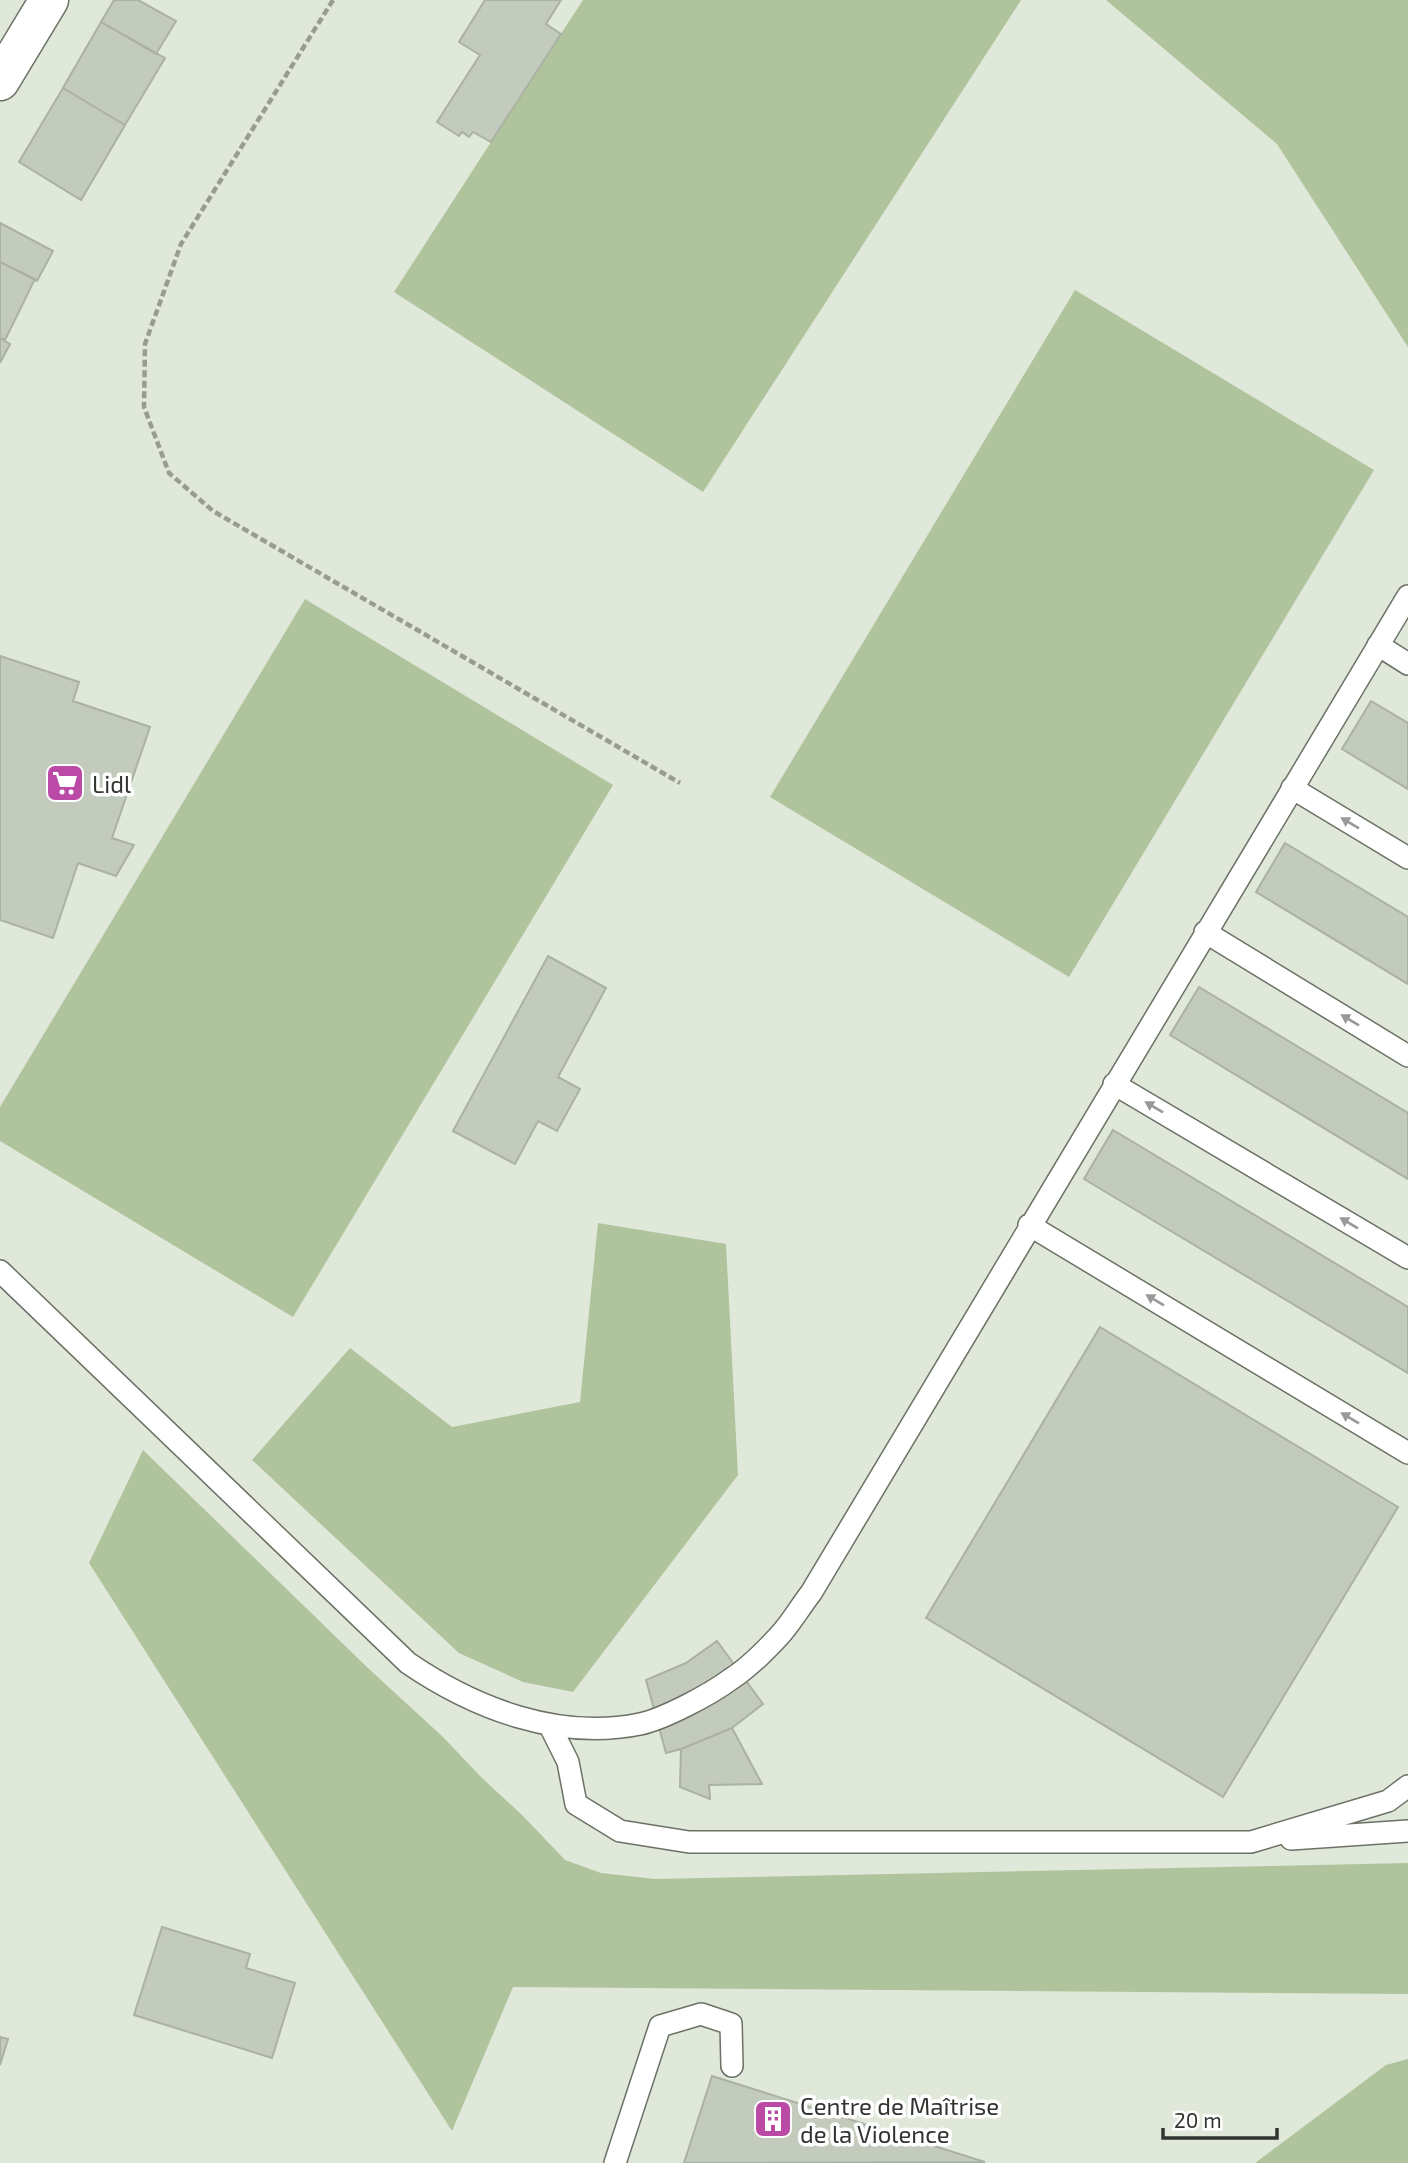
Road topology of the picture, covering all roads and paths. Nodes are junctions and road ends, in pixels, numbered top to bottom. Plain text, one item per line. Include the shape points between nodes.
1 (49, 0) edge
2 (333, 0) edge
3 (0, 81) edge
4 (1408, 596) edge
5 (1378, 646) junction
6 (1408, 664) edge
7 (680, 783) dead end
8 (1292, 788) junction
9 (1408, 858) edge
10 (1205, 932) junction
11 (1408, 1056) edge
12 (1114, 1084) junction
13 (1030, 1225) junction
14 (1408, 1258) edge
15 (0, 1271) edge
16 (1408, 1453) edge
17 (549, 1724) junction
18 (1408, 1786) edge
19 (1408, 1831) edge
20 (1251, 1842) junction
21 (732, 2066) dead end
22 (615, 2163) edge

1 - 3 main road
2 - 7 path via 181,244 145,344 144,407 169,473 213,511
4 - 5 lane
5 - 6 lane
5 - 8 lane
9 -> 8 lane
8 - 10 lane
11 -> 10 lane
10 - 12 lane
12 - 13 lane
14 -> 12 lane
16 -> 13 lane
13 - 17 lane via 811,1593 779,1635 732,1679 652,1719 601,1727
15 - 17 lane via 408,1663 475,1702
17 - 20 lane via 568,1762 576,1804 620,1831 689,1842
18 - 20 lane via 1388,1801
19 - 20 lane
21 - 22 lane via 731,2024 701,2014 660,2026

